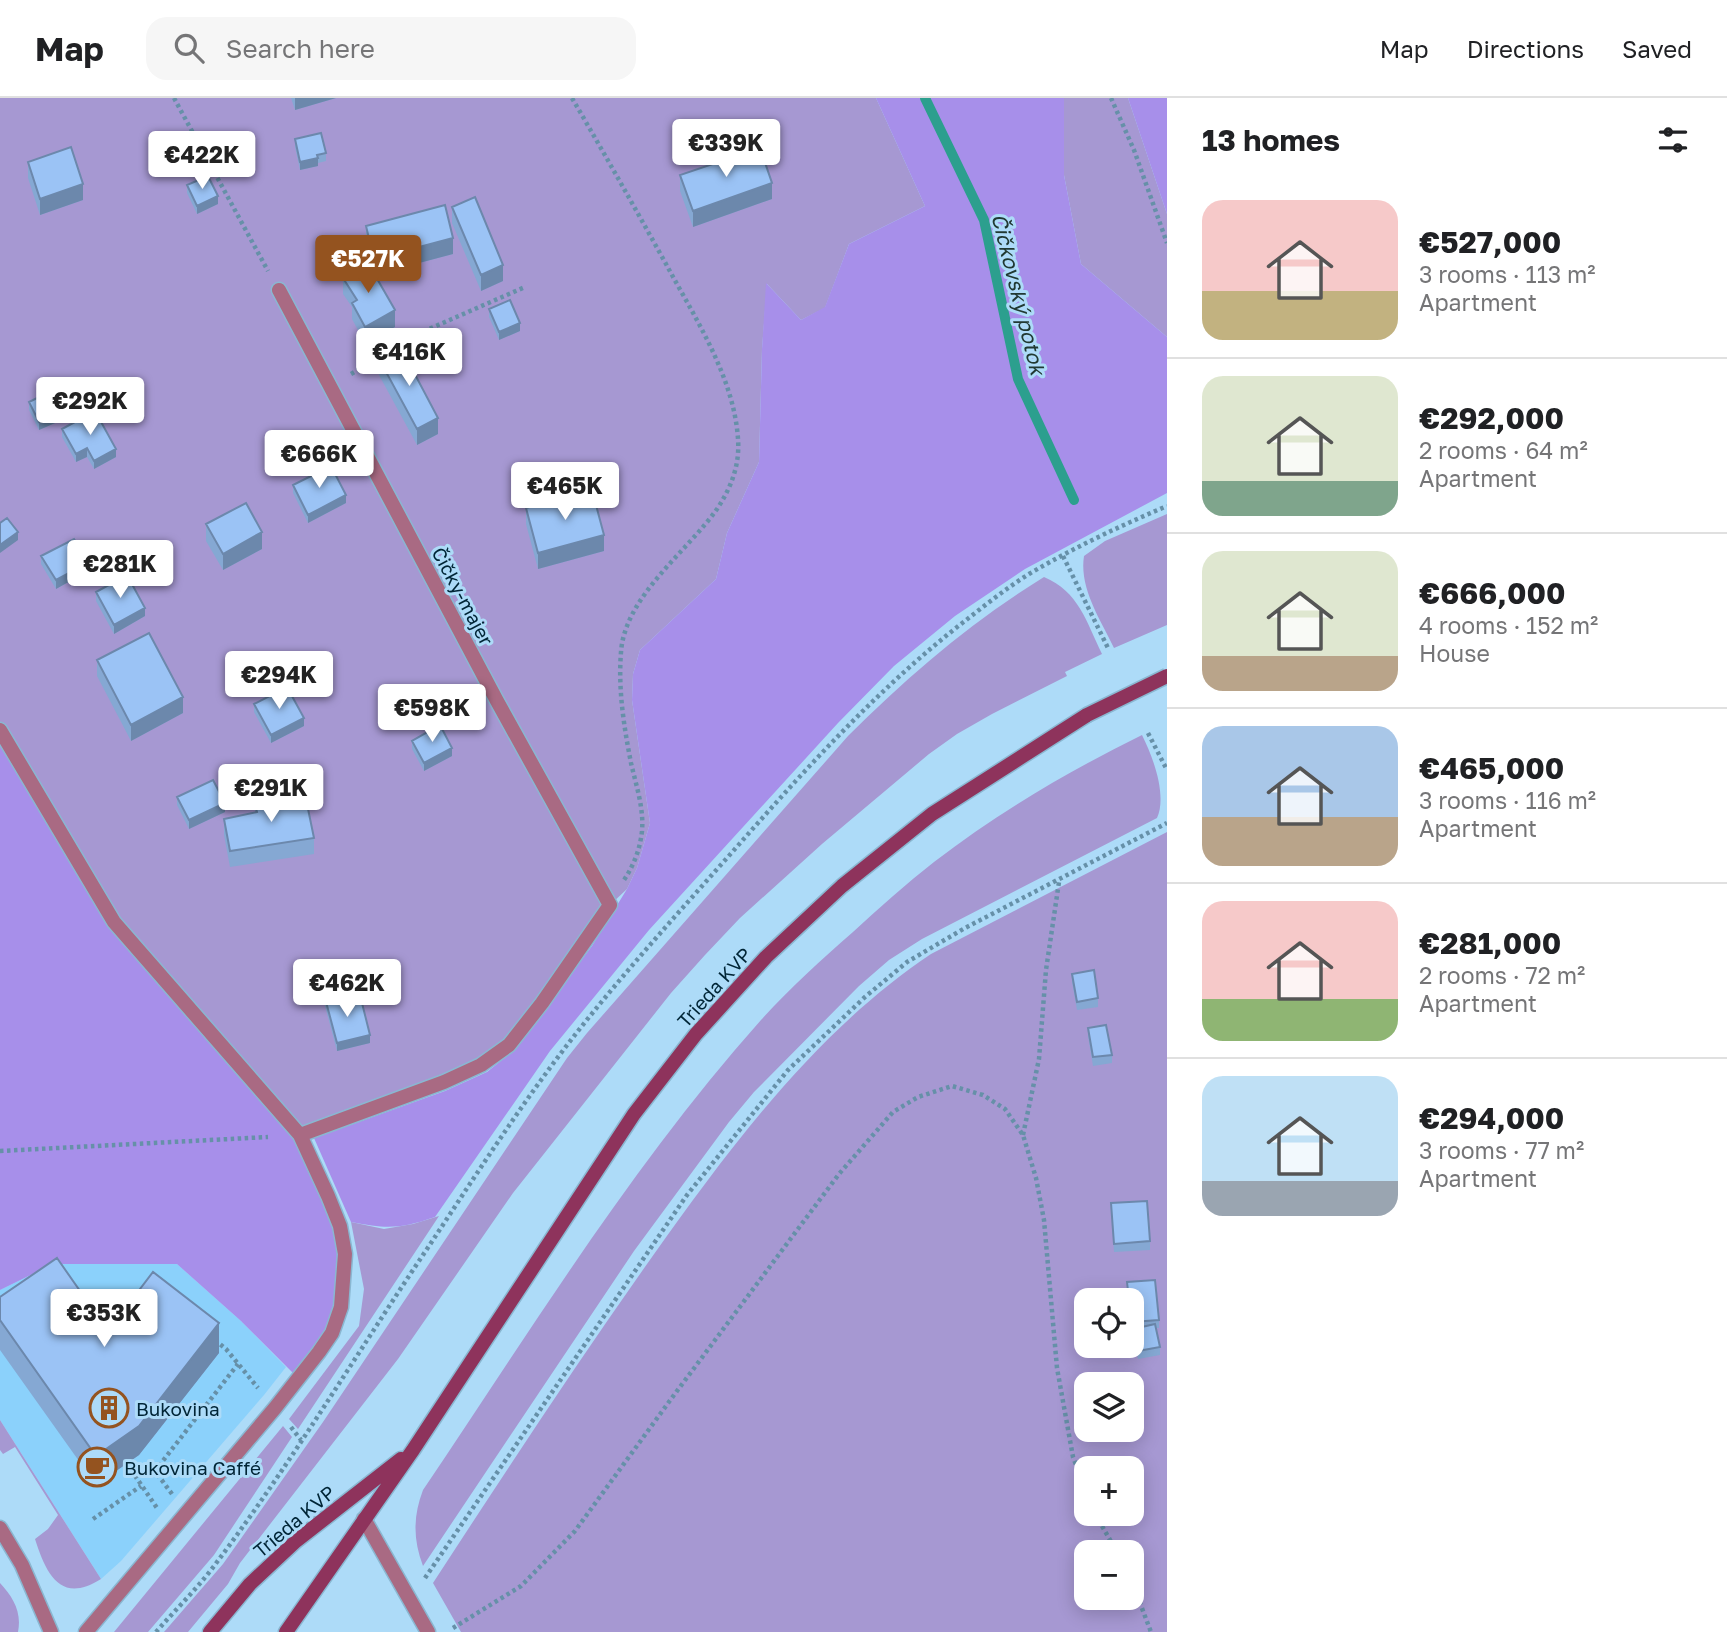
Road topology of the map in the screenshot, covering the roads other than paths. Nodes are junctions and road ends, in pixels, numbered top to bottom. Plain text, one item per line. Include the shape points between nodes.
1 (279, 290) road end
2 (1167, 676) edge
3 (0, 730) edge
4 (300, 1135) junction
5 (413, 1450) junction
6 (364, 1519) junction
7 (0, 1528) edge
8 (51, 1632) edge
9 (86, 1632) edge
10 (210, 1632) edge
11 (286, 1632) edge
12 (428, 1632) edge

1 - 4 street, Čičky-majer via 610,905 509,1045 481,1065 444,1082
2 - 5 street, Trieda KVP, bridge via 1087,715 932,814 842,886 766,957 696,1034 634,1114
3 - 4 street via 114,922
4 - 9 street via 340,1226 345,1254 345,1283 332,1334
5 - 6 street, Trieda KVP
5 - 10 street, Trieda KVP via 296,1541 250,1584
6 - 11 street, Trieda KVP
6 - 12 street
7 - 8 street

